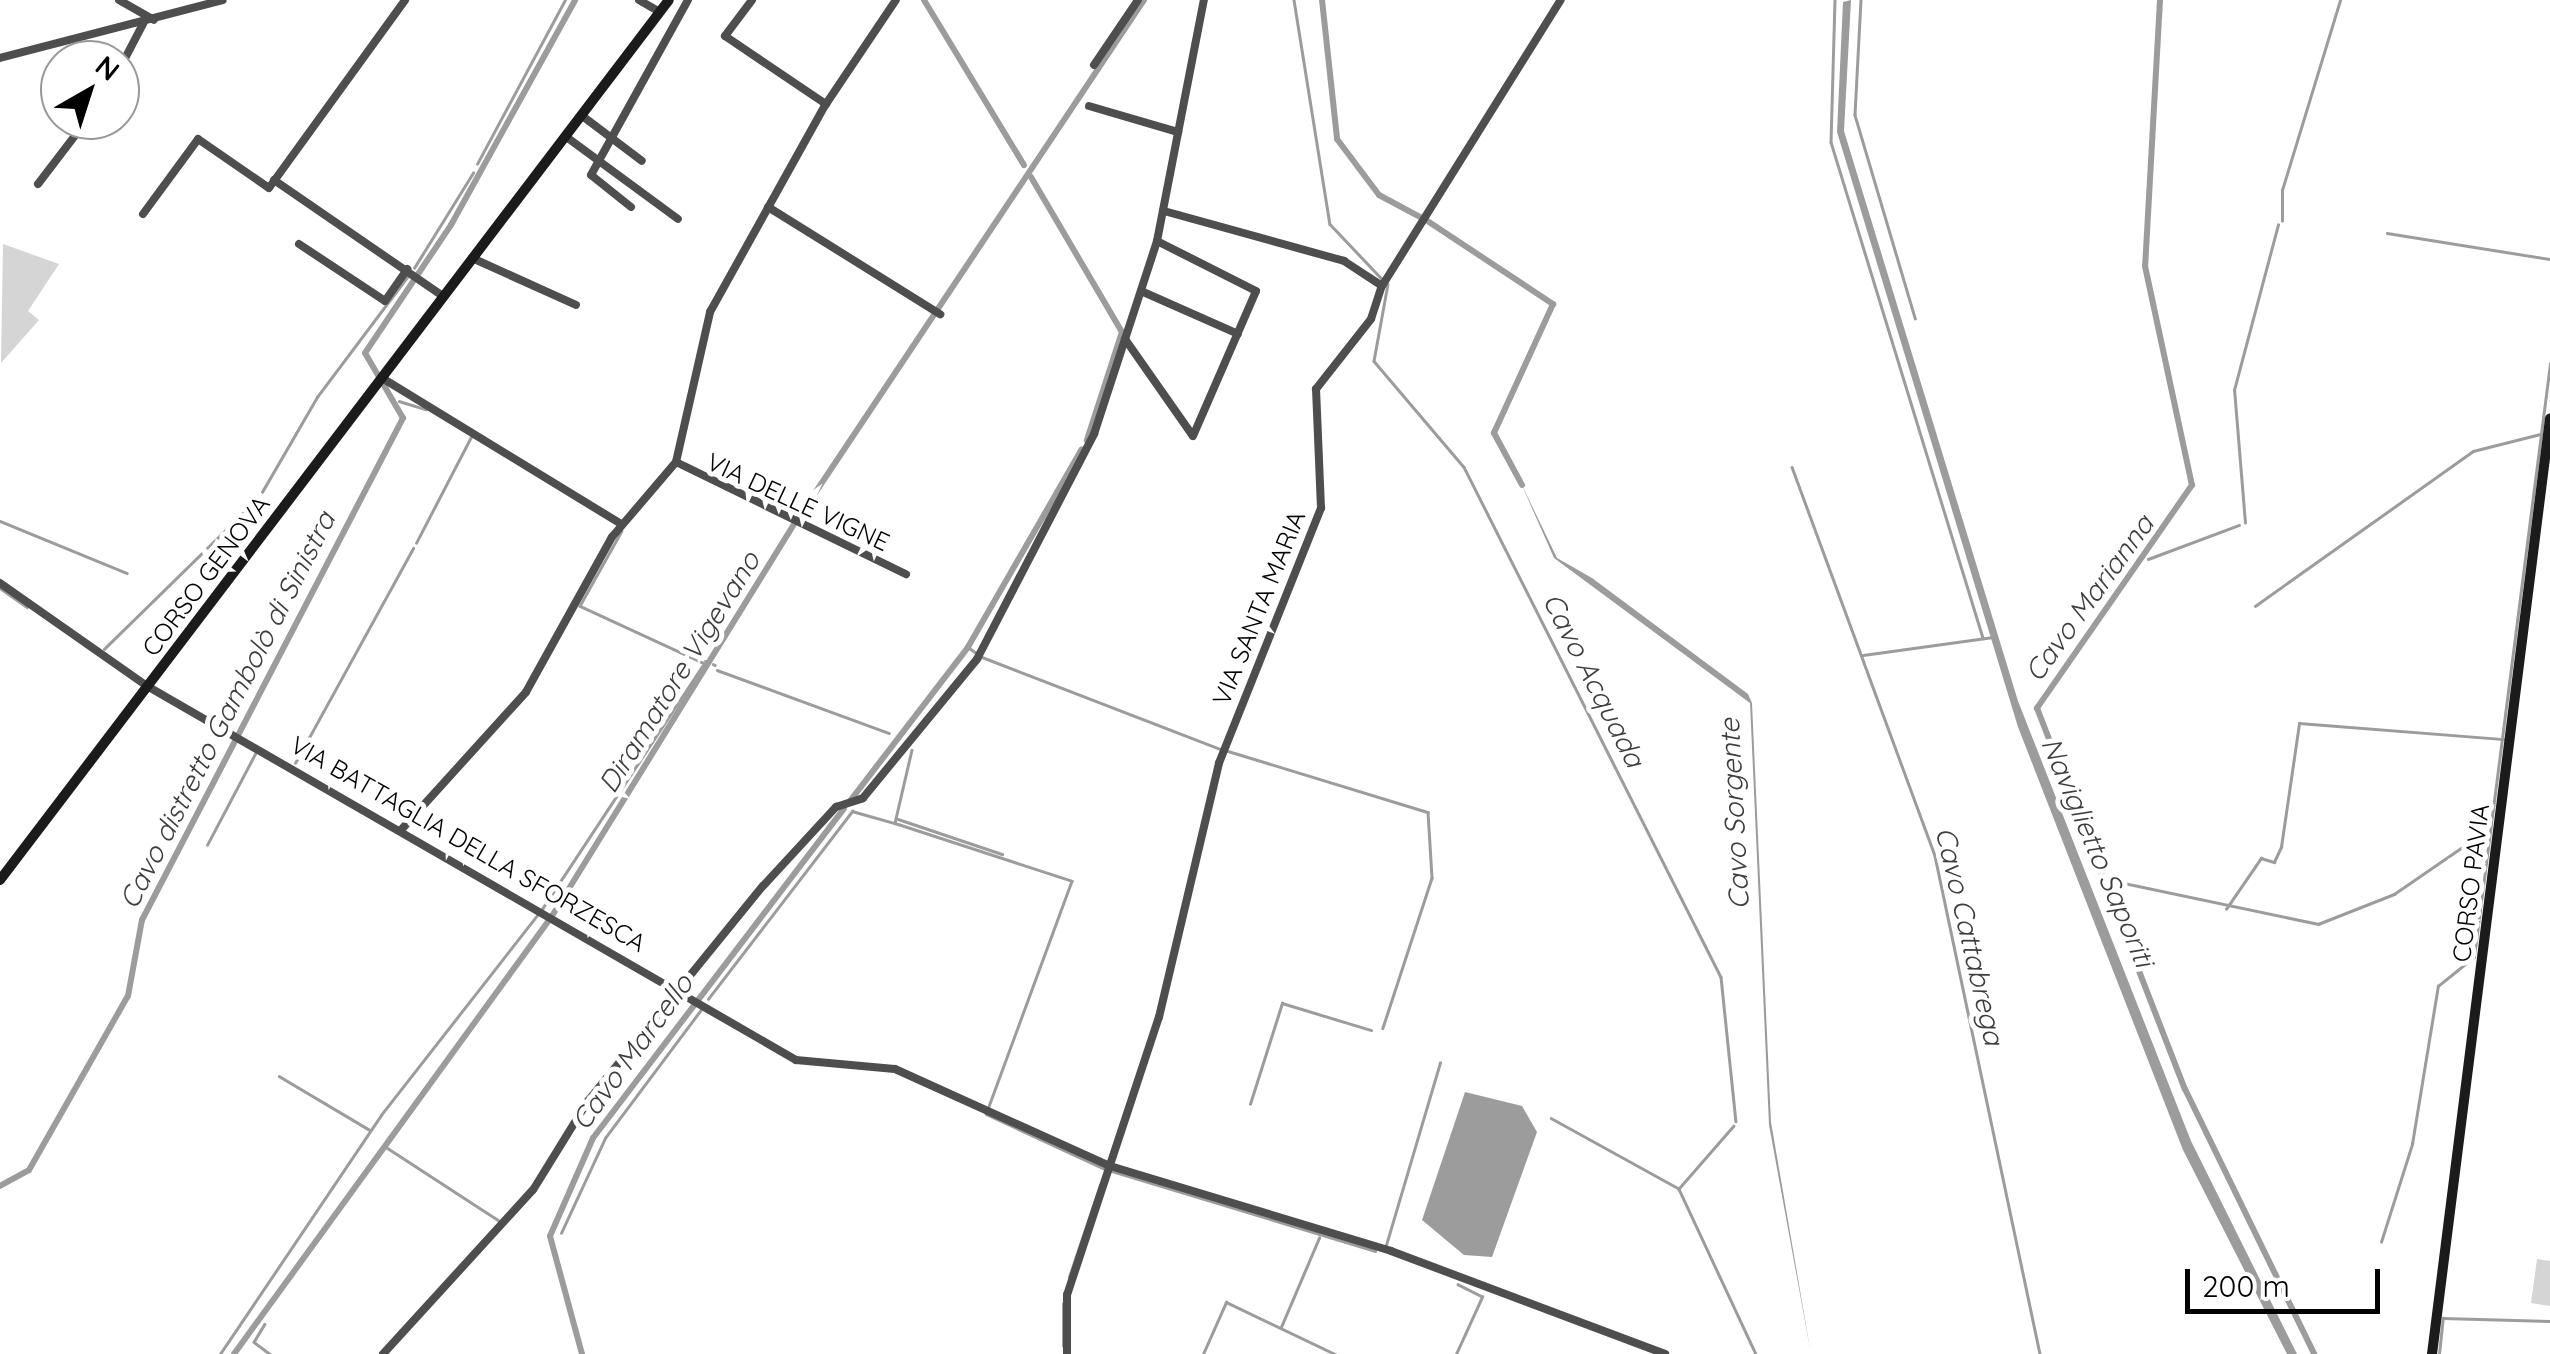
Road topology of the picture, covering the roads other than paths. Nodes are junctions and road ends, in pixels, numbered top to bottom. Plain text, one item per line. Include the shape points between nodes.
1 (119, 0) edge
2 (223, 0) edge
3 (405, 0) edge
4 (639, 0) edge
5 (669, 0) edge
6 (688, 0) edge
7 (752, 0) edge
8 (896, 0) edge
9 (1138, 0) edge
10 (1204, 0) edge
11 (1561, 0) edge
12 (660, 12) junction
13 (155, 21) junction
14 (144, 24) junction
15 (135, 40) edge
16 (0, 58) edge
17 (1094, 65) dead end
18 (826, 104) junction
19 (1088, 106) dead end
20 (581, 115) junction
21 (1178, 132) junction
22 (566, 136) junction
23 (72, 140) edge
24 (615, 141) junction
25 (642, 161) dead end
26 (600, 162) junction
27 (38, 184) dead end
28 (271, 184) junction
29 (631, 207) dead end
30 (768, 208) junction
31 (1164, 211) junction
32 (144, 214) dead end
33 (678, 220) dead end
34 (1158, 241) junction
35 (299, 244) dead end
36 (472, 258) junction
37 (413, 274) junction
38 (1382, 286) junction
39 (1141, 290) junction
40 (443, 296) junction
41 (576, 305) dead end
42 (940, 314) dead end
43 (1238, 334) junction
44 (1125, 340) junction
45 (380, 381) junction
46 (2550, 418) edge
47 (676, 462) junction
48 (621, 524) junction
49 (906, 574) dead end
50 (0, 582) edge
51 (147, 686) junction
52 (401, 830) junction
53 (0, 880) edge
54 (685, 989) junction
55 (1110, 1166) junction
56 (383, 1354) edge
57 (1067, 1354) edge
58 (1665, 1354) edge
59 (2432, 1354) edge

1 - 13 street
2 - 13 street
3 - 28 street
4 - 12 street
5 - 12 main road, CORSO GENOVA
6 - 24 street
7 - 18 street via 725,36
8 - 18 street
9 - 17 street
10 - 21 street
11 - 38 street, VIA SANTA MARIA
12 - 20 main road, CORSO GENOVA
13 - 14 street
14 - 15 street
14 - 16 street
18 - 30 street
19 - 21 street
20 - 22 main road, CORSO GENOVA
20 - 24 street
21 - 31 street
22 - 26 street
22 - 36 main road, CORSO GENOVA
23 - 27 street
24 - 25 street
24 - 26 street
26 - 29 street via 591,179
26 - 33 street
28 - 32 street via 198,138
28 - 37 street
30 - 42 street
30 - 47 street via 702,332
31 - 34 street
31 - 38 street via 1344,261
34 - 39 street
34 - 43 street via 1253,286
35 - 37 street via 385,301
36 - 40 main road, CORSO GENOVA
36 - 41 street
37 - 40 street
38 - 55 street, VIA SANTA MARIA via 1371,319 1316,389 1321,508 1219,763 1200,868 1168,949 1162,1005
39 - 43 street
39 - 44 street
40 - 45 main road, CORSO GENOVA
43 - 44 street via 1193,436
44 - 54 street via 1082,461 966,676 862,798 836,807 763,886
45 - 48 street
45 - 51 main road, CORSO GENOVA
46 - 59 main road, CORSO PAVIA
47 - 48 street
47 - 49 street, VIA DELLE VIGNE
48 - 52 street via 526,692
50 - 51 street, VIA BATTAGLIA DELLA SFORZESCA
51 - 52 street, VIA BATTAGLIA DELLA SFORZESCA
51 - 53 main road, CORSO GENOVA
52 - 54 street, VIA BATTAGLIA DELLA SFORZESCA
54 - 55 street, VIA BATTAGLIA DELLA SFORZESCA via 796,1060 894,1069
54 - 56 street via 588,1101 524,1200
55 - 57 street, VIA SANTA MARIA via 1067,1295
55 - 58 street, VIA BATTAGLIA DELLA SFORZESCA via 1391,1251

